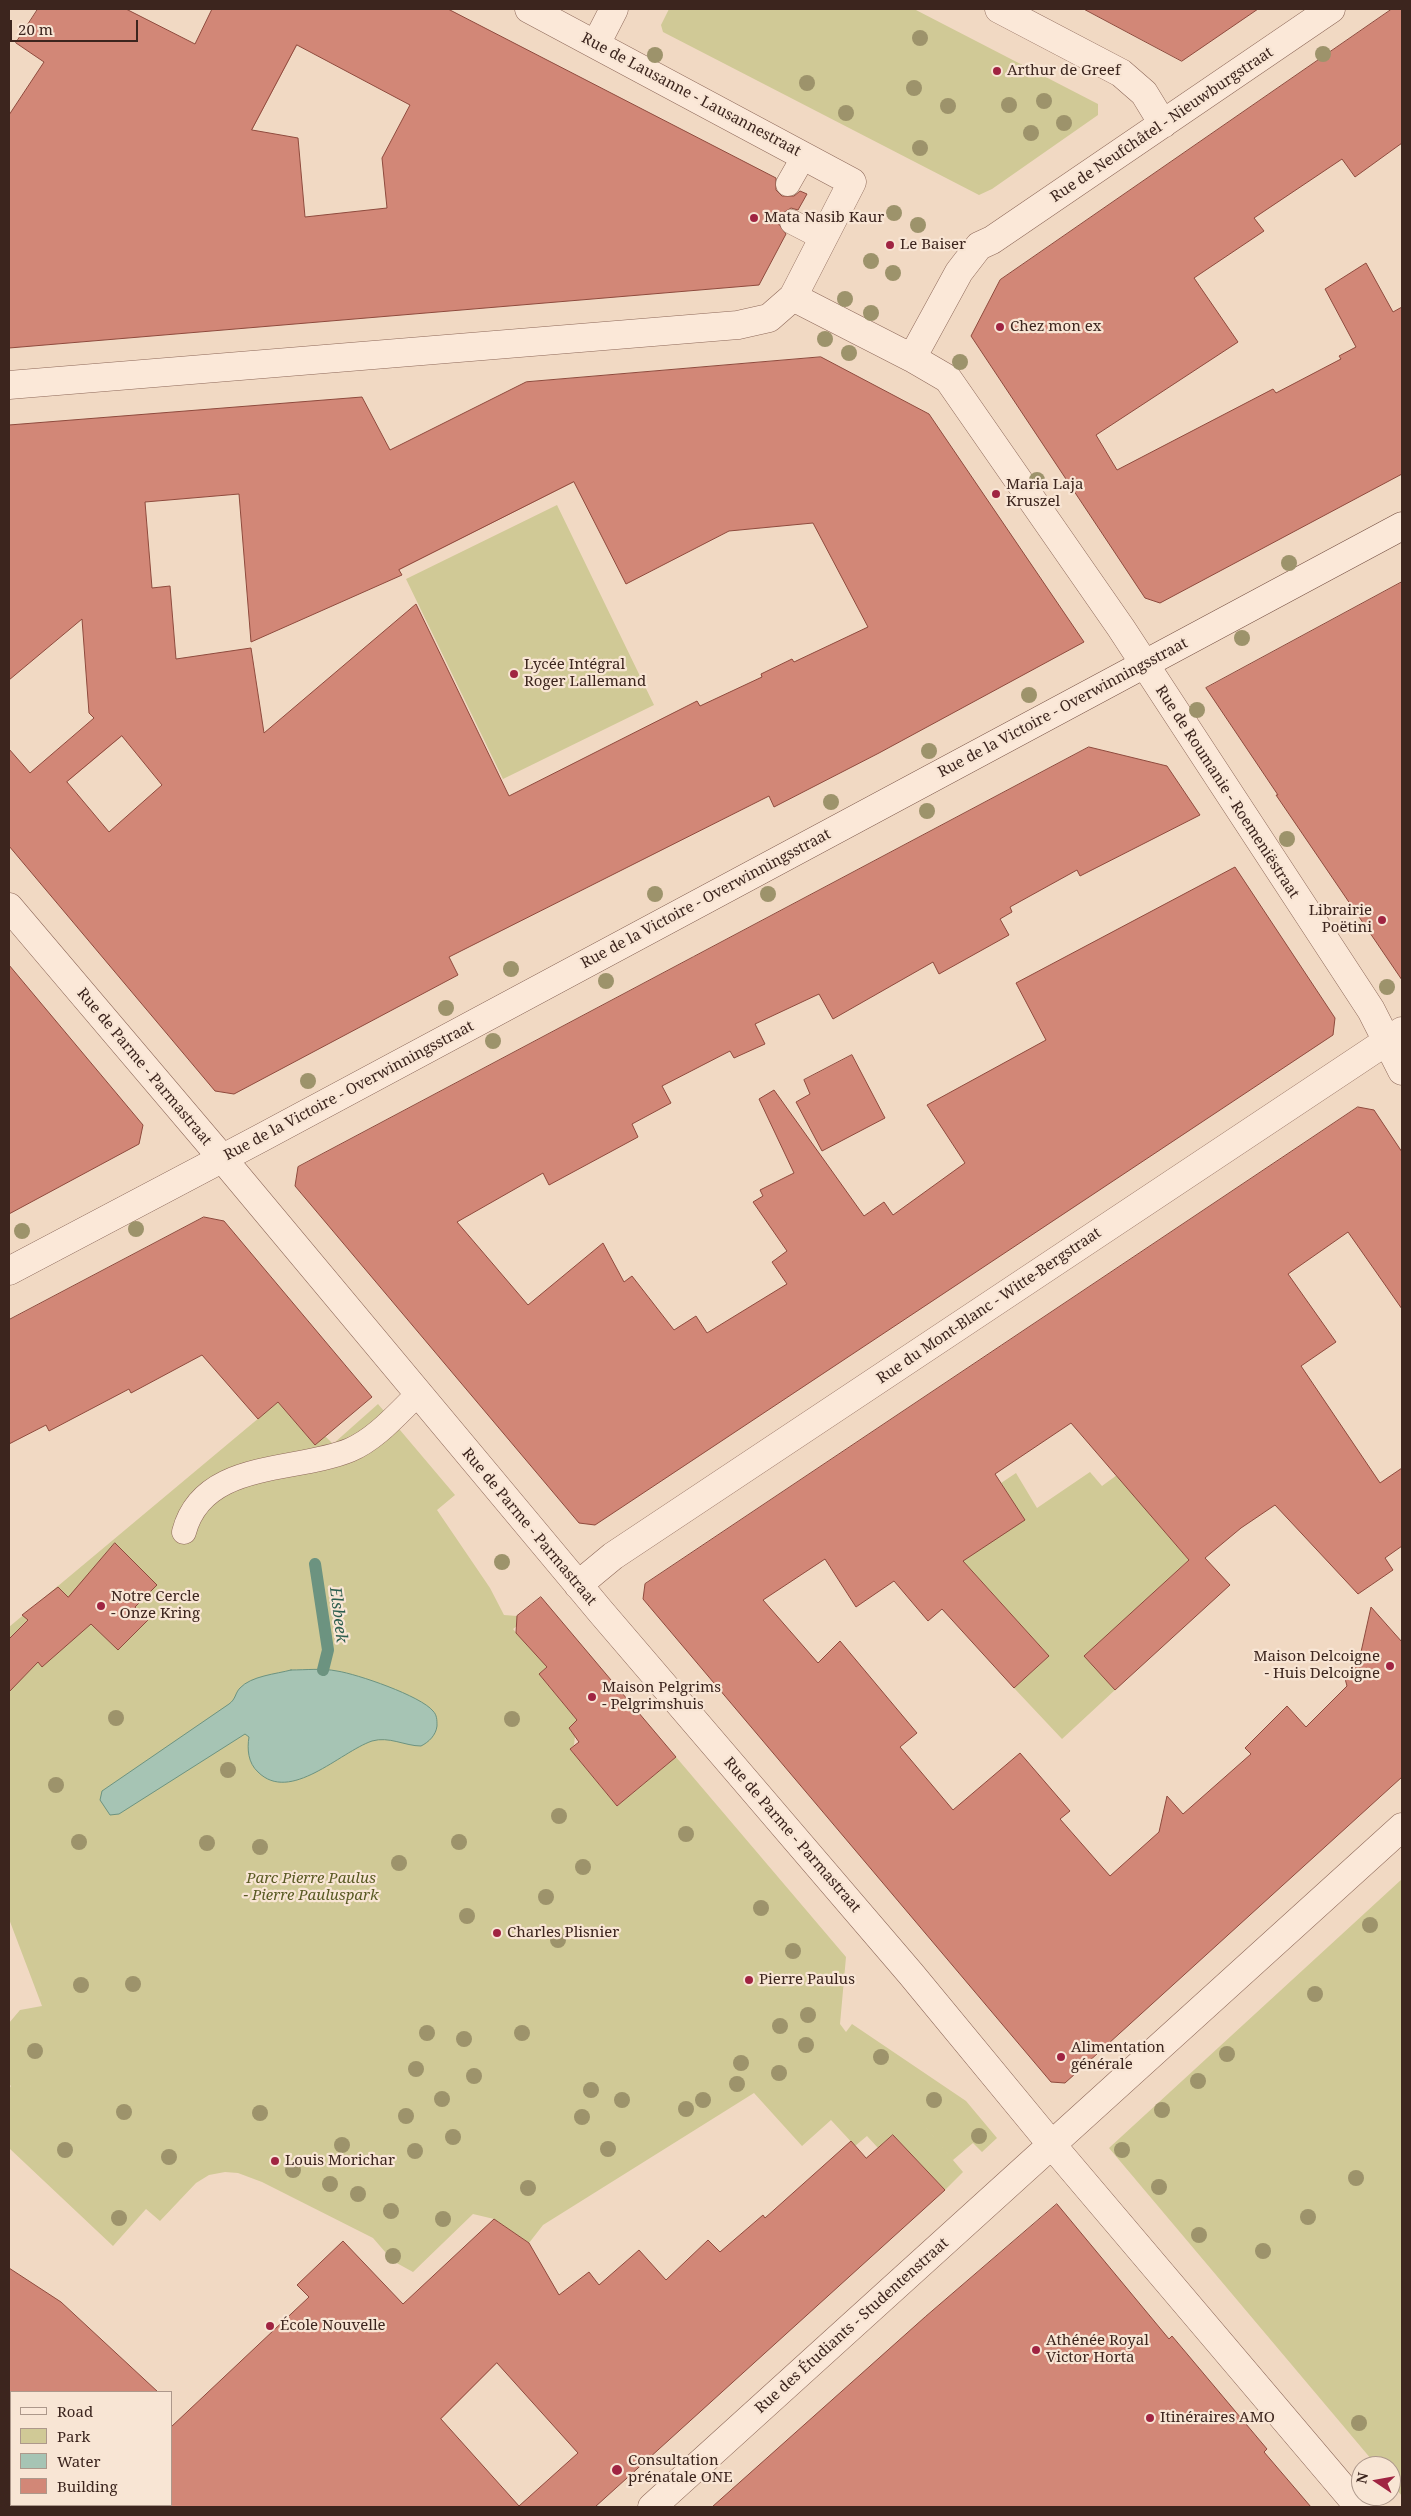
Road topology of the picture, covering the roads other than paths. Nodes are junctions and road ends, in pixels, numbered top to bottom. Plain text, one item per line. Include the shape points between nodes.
1 (529, 9) edge
2 (614, 9) edge
3 (998, 9) edge
4 (1331, 9) edge
5 (596, 44) junction
6 (1163, 124) junction
7 (804, 156) junction
8 (788, 184) dead end
9 (792, 222) dead end
10 (823, 238) junction
11 (793, 297) junction
12 (912, 358) junction
13 (9, 385) edge
14 (1402, 526) edge
15 (1144, 665) junction
16 (9, 907) edge
17 (1395, 1037) edge
18 (1402, 1071) edge
19 (222, 1158) junction
20 (9, 1270) edge
21 (418, 1394) junction
22 (184, 1532) dead end
23 (578, 1585) junction
24 (1402, 1827) edge
25 (1052, 2145) junction
26 (652, 2507) edge
27 (1359, 2507) edge

1 - 5 street, Rue de Lausanne - Lausannestraat
2 - 5 street
3 - 6 street via 1121,72 1144,93
4 - 6 street, Rue de Neufchâtel - Nieuwburgstraat
5 - 7 street, Rue de Lausanne - Lausannestraat
6 - 12 street, Rue de Neufchâtel - Nieuwburgstraat via 979,246 959,272
7 - 8 lane
7 - 10 street, Rue de Lausanne - Lausannestraat via 852,182
9 - 10 lane
10 - 11 street
11 - 12 street, Rue de Roumanie - Roemeniëstraat
11 - 13 street via 769,318 738,325
12 - 15 street, Rue de Roumanie - Roemeniëstraat via 948,379
14 - 15 street, Rue de la Victoire - Overwinningsstraat
15 - 17 street, Rue de Roumanie - Roemeniëstraat via 1371,1010
15 - 19 street, Rue de la Victoire - Overwinningsstraat
16 - 19 street, Rue de Parme - Parmastraat
17 - 18 street, Rue de Roumanie - Roemeniëstraat
17 - 23 street, Rue du Mont-Blanc - Witte-Bergstraat via 613,1556
19 - 20 street, Rue de la Victoire - Overwinningsstraat
19 - 21 street, Rue de Parme - Parmastraat
21 - 22 lane via 374,1436 350,1450 236,1478 217,1487 196,1504
21 - 23 street, Rue de Parme - Parmastraat
23 - 25 street, Rue de Parme - Parmastraat via 911,1974
24 - 25 street, Rue des Étudiants - Studentenstraat
25 - 26 street, Rue des Étudiants - Studentenstraat
25 - 27 street, Rue de Parme - Parmastraat

